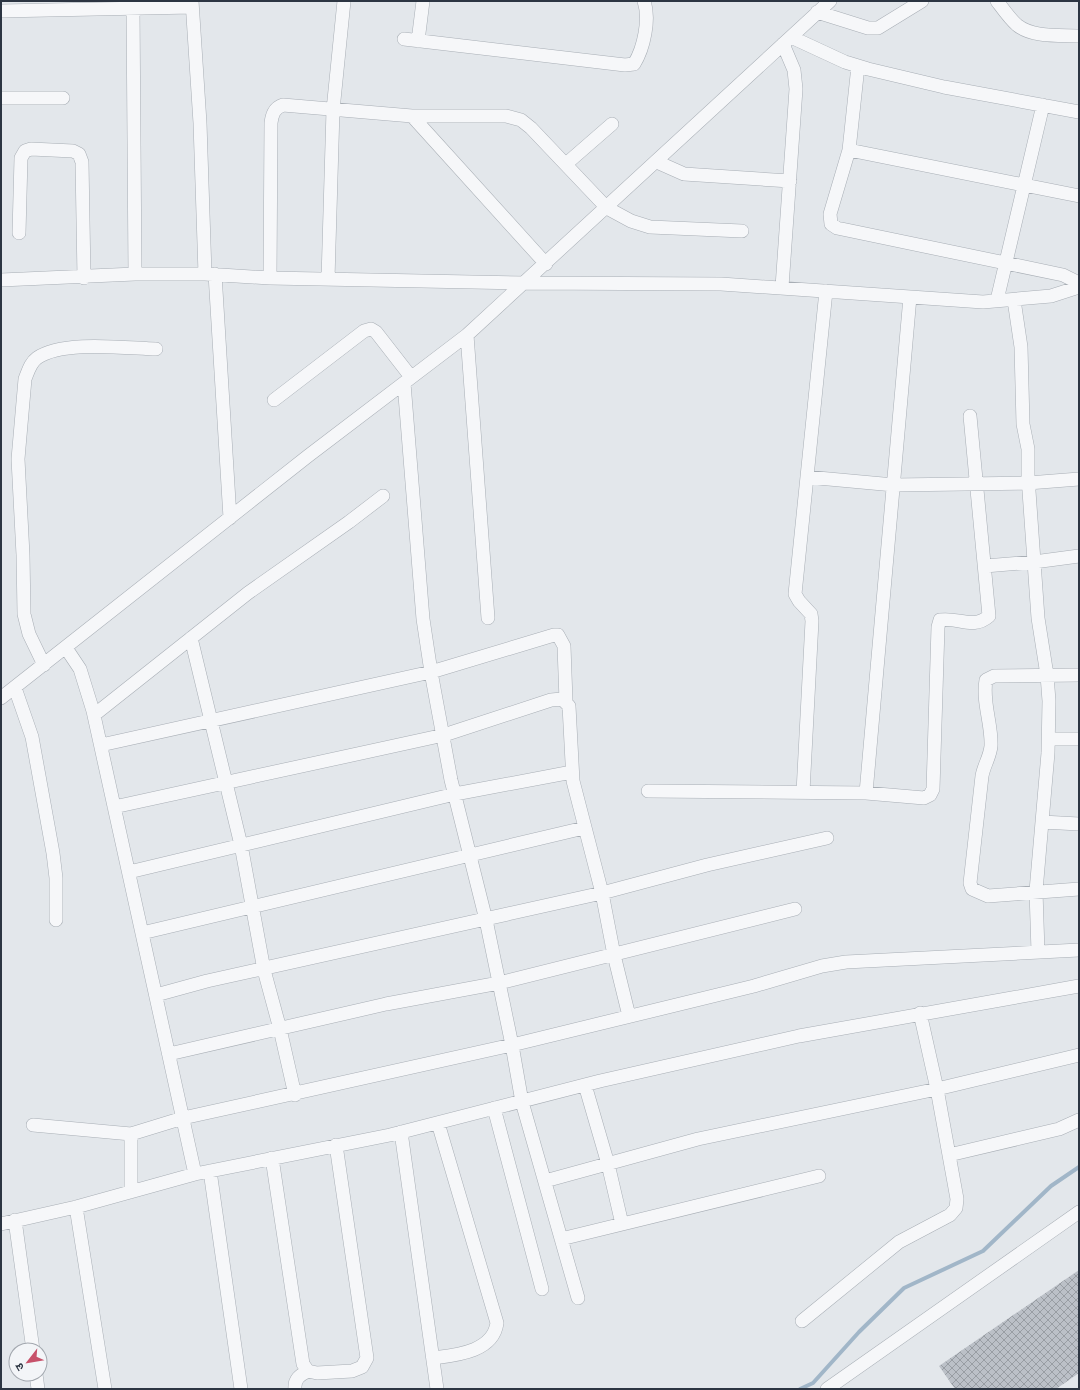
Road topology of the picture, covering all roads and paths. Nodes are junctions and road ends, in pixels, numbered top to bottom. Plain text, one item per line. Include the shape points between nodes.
1 (344, 1) edge
2 (423, 1) edge
3 (644, 1) edge
4 (830, 1) edge
5 (922, 1) edge
6 (997, 1) edge
7 (192, 4) edge
8 (133, 8) junction
9 (1, 11) edge
10 (817, 12) junction
11 (1079, 36) edge
12 (404, 39) dead end
13 (787, 40) junction
14 (418, 41) junction
15 (858, 66) junction
16 (1, 98) edge
17 (62, 98) dead end
18 (1042, 105) junction
19 (333, 110) junction
20 (1079, 112) edge
21 (412, 116) junction
22 (612, 124) dead end
23 (849, 150) junction
24 (657, 162) junction
25 (566, 164) junction
26 (790, 181) junction
27 (1024, 186) junction
28 (1079, 196) edge
29 (607, 208) junction
30 (742, 231) dead end
31 (19, 233) dead end
32 (1006, 263) junction
33 (546, 264) junction
34 (136, 274) junction
35 (210, 274) junction
36 (84, 278) junction
37 (270, 278) junction
38 (328, 279) junction
39 (1, 280) edge
40 (526, 283) junction
41 (1079, 283) edge
42 (782, 287) junction
43 (1079, 287) edge
44 (826, 290) junction
45 (910, 297) junction
46 (998, 300) junction
47 (1014, 300) junction
48 (468, 334) junction
49 (156, 349) dead end
50 (408, 380) junction
51 (274, 400) dead end
52 (970, 416) dead end
53 (807, 477) junction
54 (1079, 479) edge
55 (1028, 483) junction
56 (977, 484) junction
57 (894, 485) junction
58 (383, 496) dead end
59 (230, 518) junction
60 (1079, 556) edge
61 (1034, 562) junction
62 (985, 566) junction
63 (488, 618) dead end
64 (191, 638) junction
65 (66, 648) junction
66 (44, 665) junction
67 (431, 672) junction
68 (1047, 675) junction
69 (1079, 675) edge
70 (15, 688) junction
71 (1, 698) edge
72 (566, 701) junction
73 (94, 715) junction
74 (210, 721) junction
75 (444, 735) junction
76 (1049, 739) junction
77 (1079, 739) edge
78 (101, 746) junction
79 (572, 772) junction
80 (225, 782) junction
81 (648, 790) dead end
82 (803, 792) junction
83 (866, 793) junction
84 (455, 794) junction
85 (114, 807) junction
86 (1042, 822) junction
87 (1079, 824) edge
88 (584, 828) junction
89 (827, 838) dead end
90 (241, 845) junction
91 (469, 856) junction
92 (129, 872) junction
93 (1079, 889) edge
94 (1036, 891) junction
95 (602, 893) junction
96 (252, 907) junction
97 (795, 909) dead end
98 (56, 920) dead end
99 (486, 920) junction
100 (142, 933) junction
101 (1079, 950) edge
102 (1038, 952) junction
103 (614, 956) junction
104 (264, 970) junction
105 (499, 982) junction
106 (1079, 986) edge
107 (156, 995) junction
108 (920, 1014) junction
109 (629, 1016) junction
110 (280, 1029) junction
111 (512, 1045) junction
112 (169, 1054) junction
113 (1079, 1055) edge
114 (585, 1086) junction
115 (937, 1089) junction
116 (295, 1094) junction
117 (522, 1102) junction
118 (494, 1108) junction
119 (182, 1118) junction
120 (1079, 1120) edge
121 (438, 1123) junction
122 (33, 1125) dead end
123 (401, 1132) junction
124 (130, 1134) junction
125 (336, 1146) junction
126 (949, 1155) junction
127 (272, 1158) junction
128 (608, 1164) junction
129 (210, 1171) junction
130 (195, 1174) junction
131 (819, 1176) dead end
132 (545, 1181) junction
133 (131, 1192) junction
134 (76, 1207) junction
135 (1079, 1212) edge
136 (15, 1220) junction
137 (1, 1224) edge
138 (622, 1224) junction
139 (561, 1239) junction
140 (542, 1289) dead end
141 (578, 1298) dead end
142 (802, 1321) dead end
143 (32, 1342) edge
144 (433, 1358) junction
145 (308, 1371) junction
146 (105, 1389) edge
147 (241, 1389) edge
148 (295, 1389) edge
149 (437, 1389) edge
150 (827, 1389) edge

1 - 19 street
2 - 14 street
3 - 14 street via 647,12 640,55 634,64
4 - 10 street
5 - 10 street via 878,28 868,28
6 - 11 street via 1018,26 1027,31
7 - 8 street
7 - 35 street
8 - 9 street
8 - 34 street
10 - 13 street
12 - 14 street
13 - 15 street
13 - 24 street
13 - 26 street via 796,89
15 - 18 street
15 - 23 street
16 - 17 street
18 - 20 street
18 - 27 street
19 - 21 street
19 - 37 street via 283,106 277,107 272,115
19 - 38 street
21 - 25 street via 506,116 521,120
21 - 33 street
22 - 25 street
23 - 27 street
23 - 32 street via 830,214 831,224 837,228
24 - 26 street via 684,174
24 - 29 street
25 - 29 street
26 - 42 street
27 - 28 street
27 - 32 street
29 - 30 street via 631,221 650,227
29 - 33 street
31 - 36 street via 21,158 25,151 74,151 79,154 82,162
32 - 41 street via 1064,275
32 - 46 street
33 - 40 street
34 - 35 street
34 - 36 street
35 - 37 street
35 - 59 street
36 - 39 street
37 - 38 street
38 - 40 street
40 - 42 street via 721,284
40 - 48 street
42 - 44 street
43 - 47 street via 1051,296
44 - 45 street
44 - 53 street
45 - 46 street via 983,302
45 - 57 street
46 - 47 street
47 - 55 street via 1021,347
48 - 50 street
48 - 63 street
49 - 66 street via 79,346 58,350 37,358 25,379 18,459 24,614 29,634
50 - 51 street via 376,332 371,329 364,331
50 - 59 street
50 - 67 street via 423,619
52 - 56 street
53 - 57 street
53 - 82 street via 795,594 811,614 812,621
54 - 55 street
55 - 56 street
55 - 61 street
56 - 57 street
56 - 62 street
57 - 83 street
58 - 64 street via 248,593
59 - 65 street
60 - 61 street
61 - 62 street
61 - 68 street via 1038,618
62 - 83 street via 989,616 982,622 940,620 938,627 933,789 930,796 924,798
64 - 73 street
64 - 74 street
65 - 66 street
65 - 73 street via 80,669
66 - 70 street
67 - 72 street via 558,635 564,646
67 - 74 street
67 - 75 street
68 - 69 street
68 - 76 street
68 - 94 street via 994,676 986,680 984,690 991,744 990,756 984,763 982,776 970,883 972,890 988,896
70 - 71 street
70 - 98 street via 32,737 53,853
72 - 75 street via 551,700
72 - 79 street via 569,706
73 - 78 street
74 - 78 street
74 - 80 street
75 - 80 street
75 - 84 street
76 - 77 street
76 - 86 street
78 - 85 street
79 - 84 street
79 - 88 street
80 - 85 street
80 - 90 street
81 - 82 street
82 - 83 street
84 - 90 street
84 - 91 street
85 - 92 street
86 - 87 street
86 - 94 street
88 - 91 street
88 - 95 street
89 - 95 street via 707,864
90 - 92 street
90 - 96 street
91 - 96 street
91 - 99 street
92 - 100 street
93 - 94 street
94 - 102 street
95 - 99 street
95 - 103 street
96 - 100 street
96 - 104 street
97 - 103 street
99 - 104 street
99 - 105 street
100 - 107 street
101 - 102 street
102 - 109 street via 846,962
103 - 105 street
103 - 109 street
104 - 107 street via 207,981
104 - 110 street
105 - 110 street via 386,1004
105 - 111 street
106 - 108 street
107 - 112 street
108 - 114 street via 799,1036
108 - 115 street
109 - 111 street
110 - 112 street
110 - 116 street
111 - 116 street
111 - 117 street
112 - 119 street
113 - 115 street
114 - 117 street
114 - 128 street
115 - 126 street
115 - 128 street via 698,1139
116 - 119 street
117 - 118 street
117 - 132 street
118 - 121 street
118 - 140 street
119 - 124 street
119 - 130 street
120 - 126 street via 1059,1129
121 - 123 street
121 - 144 street via 497,1323 496,1332 492,1337 475,1349
122 - 124 street
123 - 125 street
123 - 144 street
124 - 133 street
125 - 127 street
125 - 145 street via 367,1358 362,1367 352,1371
126 - 142 street via 957,1199 956,1208 950,1215 899,1242
127 - 129 street
127 - 145 street via 304,1364
128 - 132 street
128 - 138 street
129 - 130 street
129 - 147 street
130 - 133 street
131 - 138 street
132 - 139 street
133 - 134 street
134 - 136 street
134 - 146 street
135 - 150 street
136 - 137 street
136 - 143 street
138 - 139 street
139 - 141 street
144 - 149 street
145 - 148 street via 299,1376 294,1383

